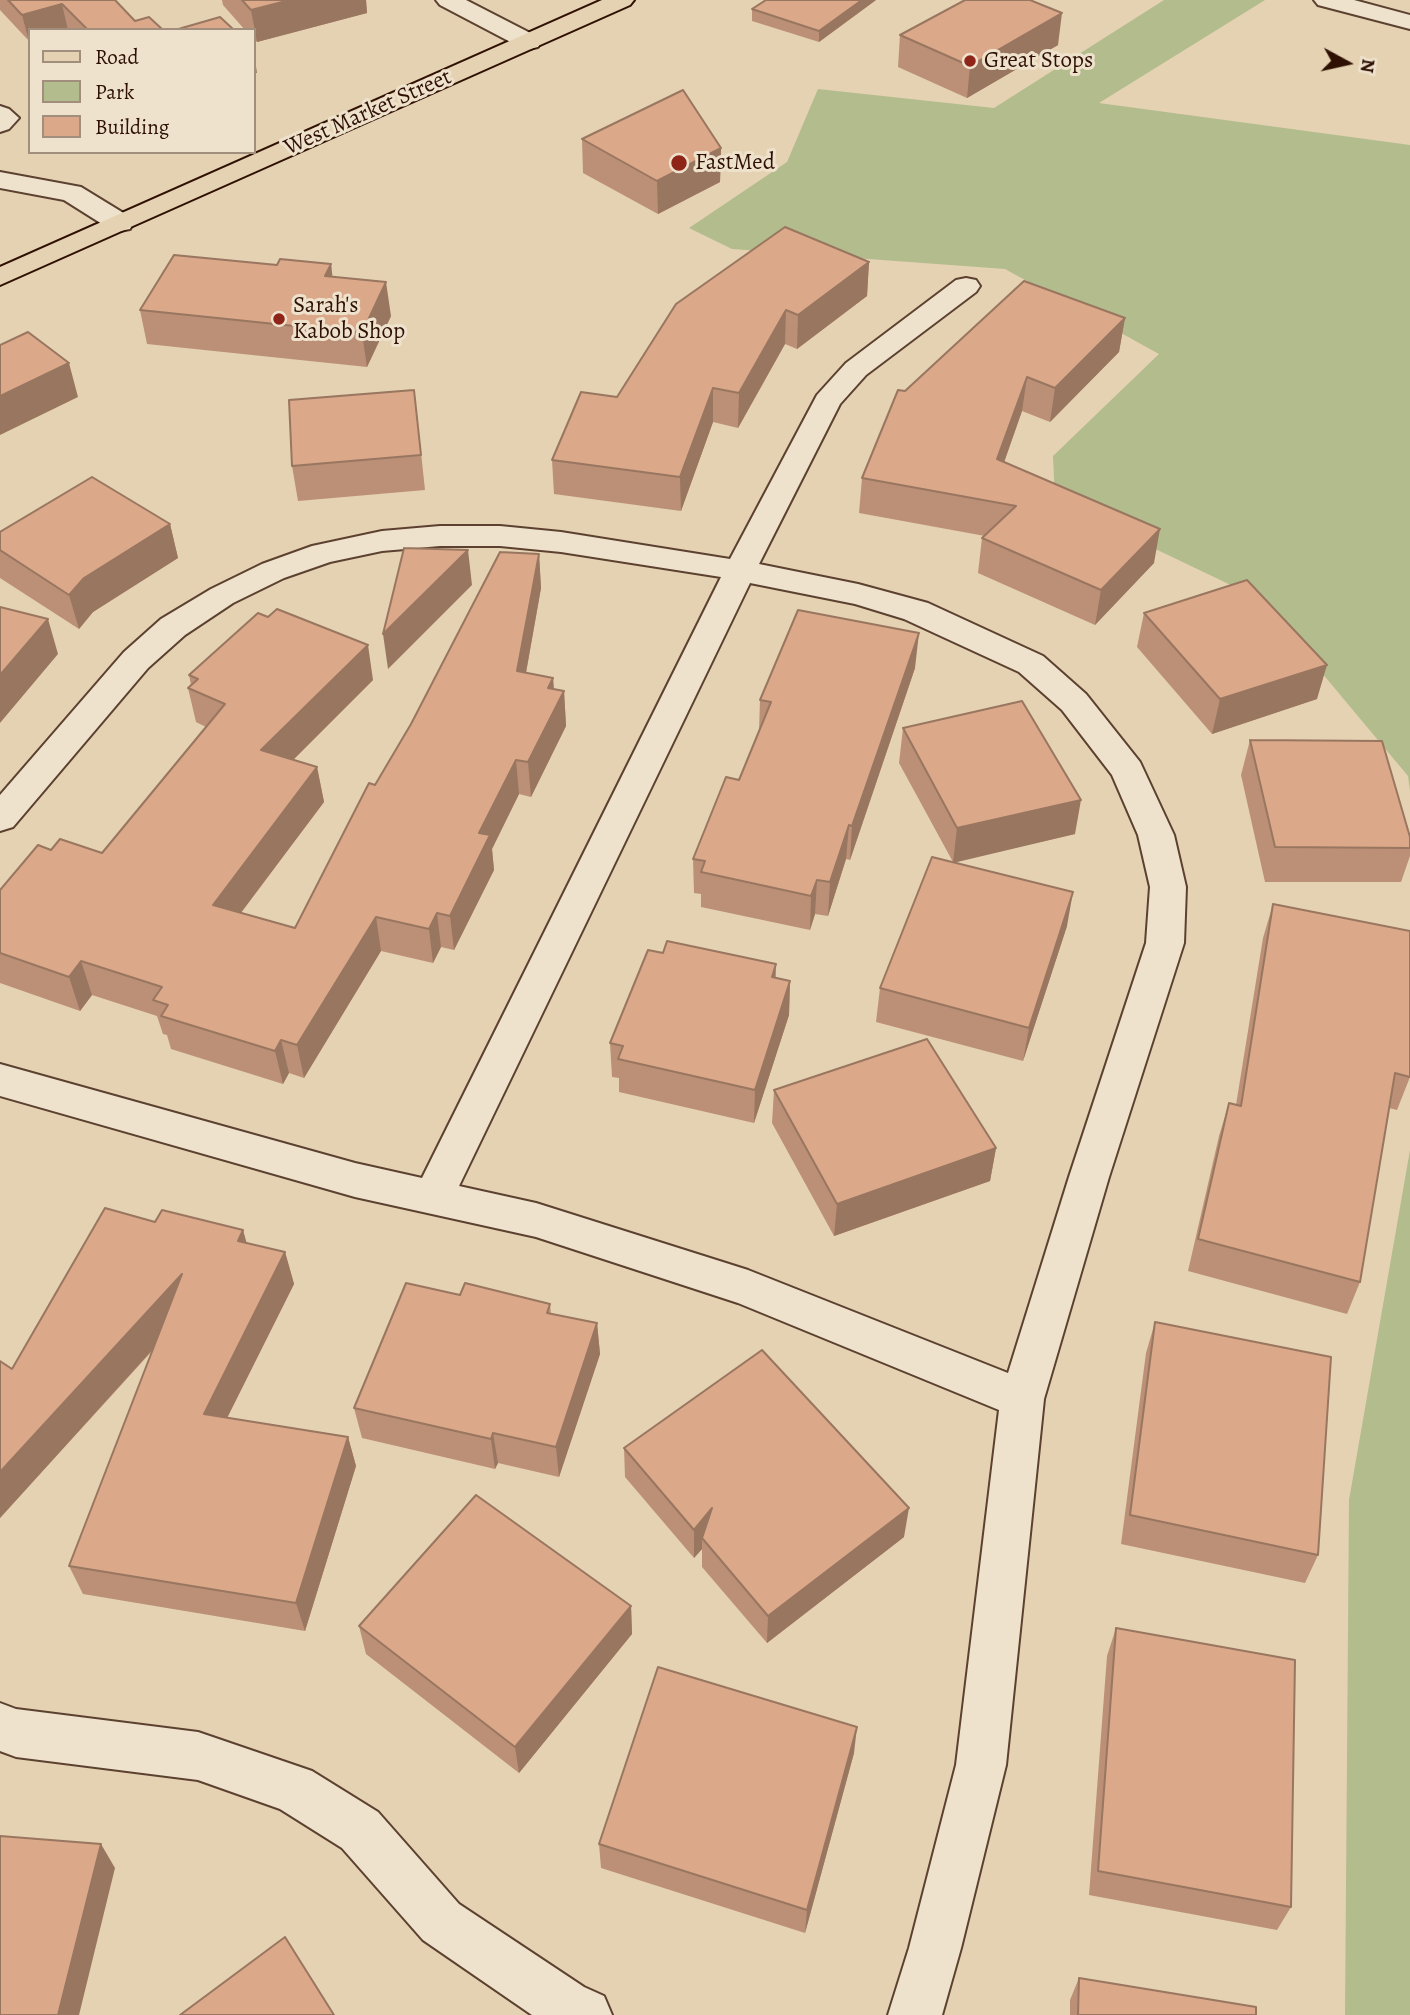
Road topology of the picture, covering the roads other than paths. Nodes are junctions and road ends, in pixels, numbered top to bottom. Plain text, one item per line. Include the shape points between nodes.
1 (448, 0) edge
2 (622, 0) edge
3 (1326, 0) edge
4 (1410, 22) edge
5 (529, 42) junction
6 (0, 114) edge
7 (0, 124) edge
8 (0, 180) edge
9 (120, 223) junction
10 (1, 276) edge
11 (966, 286) dead end
12 (740, 572) junction
13 (0, 818) edge
14 (0, 1080) edge
15 (434, 1196) junction
16 (1022, 1399) junction
17 (0, 1727) edge
18 (585, 2015) edge
19 (915, 2015) edge

1 - 5 street
2 - 5 main road, West Market Street
3 - 4 street
5 - 9 main road, West Market Street
6 - 7 street via 6,118
8 - 9 street via 72,193
9 - 10 main road, West Market Street
11 - 12 street via 856,369 827,401
12 - 13 street via 561,541 500,536 382,541 323,553 222,596 173,627 136,660
12 - 15 street
12 - 16 street via 858,594 916,611 1031,664 1074,702 1128,771 1156,835 1168,887 1165,943
14 - 15 street via 355,1180
15 - 16 street via 536,1220 748,1288
16 - 19 street via 981,1765
17 - 18 street via 16,1733 198,1756 294,1789 360,1830 441,1922

